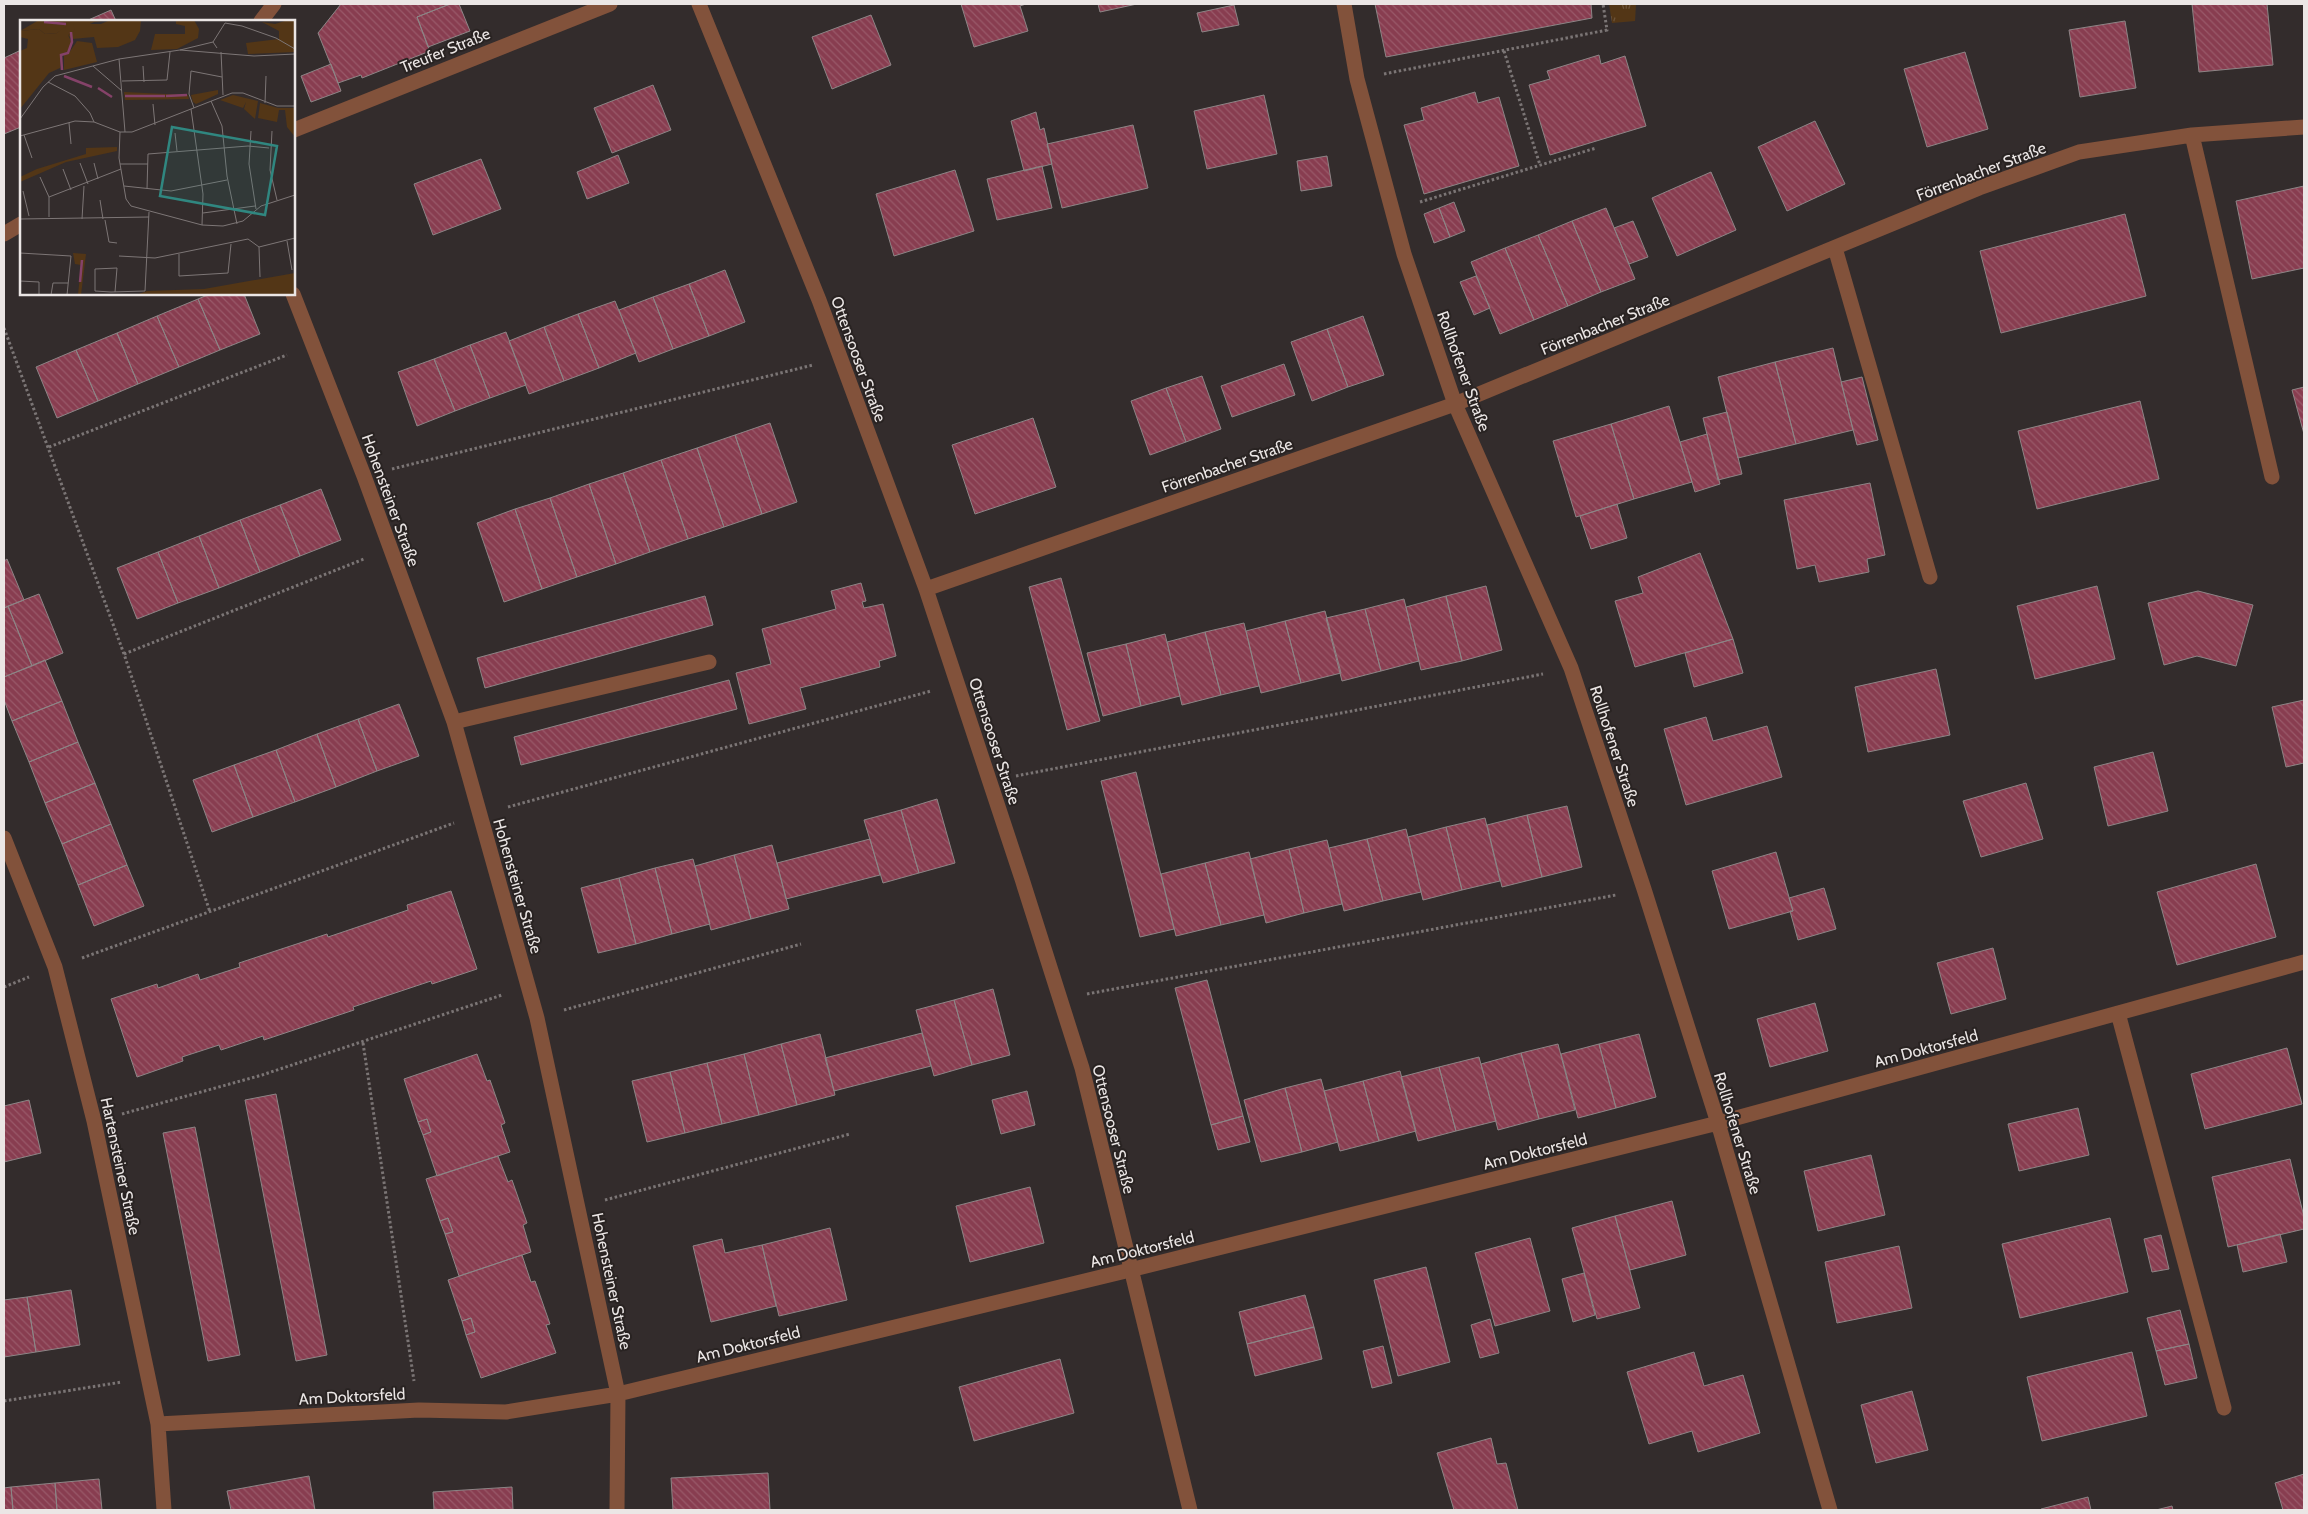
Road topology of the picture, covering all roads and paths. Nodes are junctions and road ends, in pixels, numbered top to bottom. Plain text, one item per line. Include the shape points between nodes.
1 (274, 4) edge
2 (610, 4) edge
3 (699, 4) edge
4 (1344, 4) edge
5 (1603, 4) edge
6 (262, 20) edge
7 (1504, 51) junction
8 (1356, 79) junction
9 (2304, 127) edge
10 (295, 130) edge
11 (2192, 134) junction
12 (1596, 148) dead end
13 (1540, 165) junction
14 (1391, 211) junction
15 (20, 225) edge
16 (4, 234) edge
17 (1836, 248) junction
18 (293, 295) edge
19 (4, 328) edge
20 (313, 344) junction
21 (840, 359) junction
22 (1455, 404) junction
23 (49, 447) junction
24 (364, 476) junction
25 (2272, 477) dead end
26 (390, 548) junction
27 (1930, 577) dead end
28 (926, 589) junction
29 (124, 654) junction
30 (709, 662) dead end
31 (1571, 668) junction
32 (958, 684) junction
33 (454, 722) junction
34 (990, 781) junction
35 (479, 814) junction
36 (4, 838) edge
37 (1644, 890) junction
38 (210, 912) junction
39 (801, 944) dead end
40 (2304, 962) edge
41 (55, 967) junction
42 (528, 986) junction
43 (1060, 999) junction
44 (2118, 1013) junction
45 (537, 1018) junction
46 (363, 1043) junction
47 (94, 1121) junction
48 (1718, 1123) junction
49 (850, 1134) dead end
50 (578, 1207) junction
51 (1130, 1270) junction
52 (149, 1377) junction
53 (618, 1394) junction
54 (4, 1401) edge
55 (2224, 1408) dead end
56 (419, 1410) junction
57 (158, 1424) junction
58 (164, 1510) edge
59 (617, 1510) edge
60 (1190, 1510) edge
61 (1830, 1510) edge

1 - 6 street
2 - 10 street, Treufer Straße
3 - 21 street, Ottensooser Straße
4 - 8 street, Rollhofener Straße
5 - 7 path via 1607,30
7 - 8 path
7 - 13 path
8 - 14 street, Rollhofener Straße
9 - 11 street, Förrenbacher Straße
11 - 17 street, Förrenbacher Straße via 2079,152 1979,188
11 - 25 street
12 - 13 path
13 - 14 path
14 - 22 street, Rollhofener Straße
15 - 16 street
17 - 22 street, Förrenbacher Straße
17 - 27 street
18 - 20 street, Hohensteiner Straße
19 - 23 path
20 - 23 path
20 - 24 street, Hohensteiner Straße
21 - 24 path
21 - 28 street, Ottensooser Straße
22 - 28 street, Förrenbacher Straße
22 - 31 street, Rollhofener Straße
23 - 29 path
24 - 26 street, Hohensteiner Straße
26 - 29 path
26 - 33 street, Hohensteiner Straße
28 - 32 street, Ottensooser Straße
29 - 38 path
30 - 33 street
31 - 34 path
31 - 37 street, Rollhofener Straße
32 - 34 street, Ottensooser Straße
32 - 35 path
33 - 35 street, Hohensteiner Straße
34 - 43 street, Ottensooser Straße
35 - 38 path
35 - 42 street, Hohensteiner Straße
36 - 41 street, Hartensteiner Straße
37 - 43 path
37 - 48 street, Rollhofener Straße
38 - 41 path
39 - 45 path
40 - 44 street, Am Doktorsfeld
41 - 47 street, Hartensteiner Straße
42 - 45 street, Hohensteiner Straße
42 - 46 path
43 - 51 street, Ottensooser Straße via 1082,1068
44 - 48 street, Am Doktorsfeld
44 - 55 street
45 - 50 street, Hohensteiner Straße
46 - 47 path via 262,1076
46 - 56 path
47 - 52 street, Hartensteiner Straße
48 - 51 street, Am Doktorsfeld
48 - 61 street, Rollhofener Straße
49 - 50 path
50 - 53 street, Hohensteiner Straße
51 - 53 street, Am Doktorsfeld
51 - 60 street, Ottensooser Straße
52 - 54 path
52 - 57 street, Hartensteiner Straße
53 - 56 street, Am Doktorsfeld via 506,1412
53 - 59 street, Hohensteiner Straße
56 - 57 street, Am Doktorsfeld
57 - 58 street, Hartensteiner Straße

